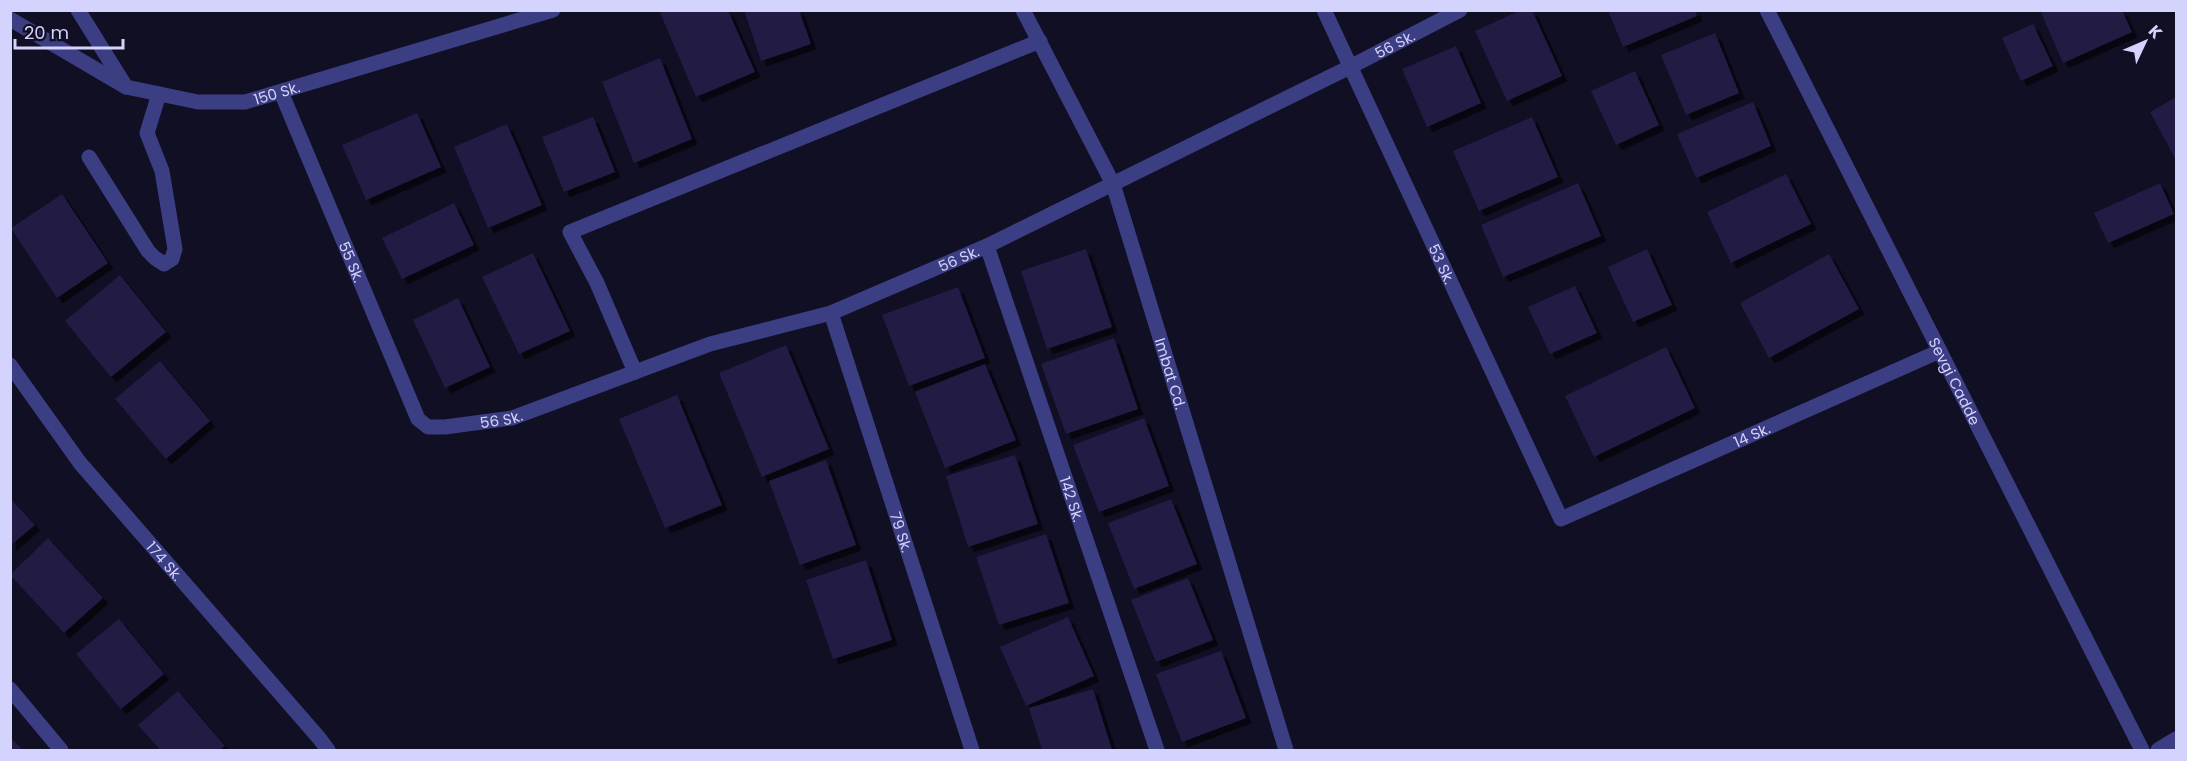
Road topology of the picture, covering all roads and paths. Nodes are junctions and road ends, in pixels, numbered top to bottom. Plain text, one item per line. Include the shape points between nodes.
1 (78, 10) edge
2 (553, 10) edge
3 (1023, 10) edge
4 (1324, 10) edge
5 (1460, 10) edge
6 (1767, 10) edge
7 (10, 19) edge
8 (1040, 41) junction
9 (1350, 67) junction
10 (126, 87) junction
11 (281, 92) junction
12 (159, 94) junction
13 (88, 157) dead end
14 (1113, 184) junction
15 (987, 246) junction
16 (831, 313) junction
17 (1940, 351) junction
18 (10, 365) edge
19 (635, 372) junction
20 (428, 427) joint
21 (1561, 519) joint
22 (10, 689) edge
23 (2176, 739) edge
24 (61, 750) edge
25 (328, 750) edge
26 (972, 750) edge
27 (1157, 750) edge
28 (1287, 750) edge
29 (2142, 750) edge
30 (2158, 750) edge

1 - 10 street
2 - 11 street, 150 Sk.
3 - 8 street, Imbat Cd.
4 - 9 street, 53 Sk.
5 - 9 street, 56 Sk.
6 - 17 street, Sevgi Cadde
7 - 10 street, 150 Sk.
8 - 14 street, Imbat Cd.
8 - 19 street via 570,232 597,283
9 - 14 street, 56 Sk.
9 - 21 street, 53 Sk.
10 - 12 street, 150 Sk.
11 - 12 street, 150 Sk. via 245,102 198,102
11 - 20 street, 55 Sk. via 418,419
12 - 13 street via 147,133 162,171 175,249 172,259 164,264 148,250
14 - 15 street, 56 Sk.
14 - 28 street, Imbat Cd.
15 - 16 street, 56 Sk.
15 - 27 street, 142 Sk.
16 - 19 street, 56 Sk. via 710,344
16 - 26 street, 79 Sk.
17 - 21 street, 14 Sk.
17 - 29 street, Sevgi Cadde
18 - 25 street, 174 Sk. via 80,463
19 - 20 street, 56 Sk. via 512,418
22 - 24 street
23 - 30 street

